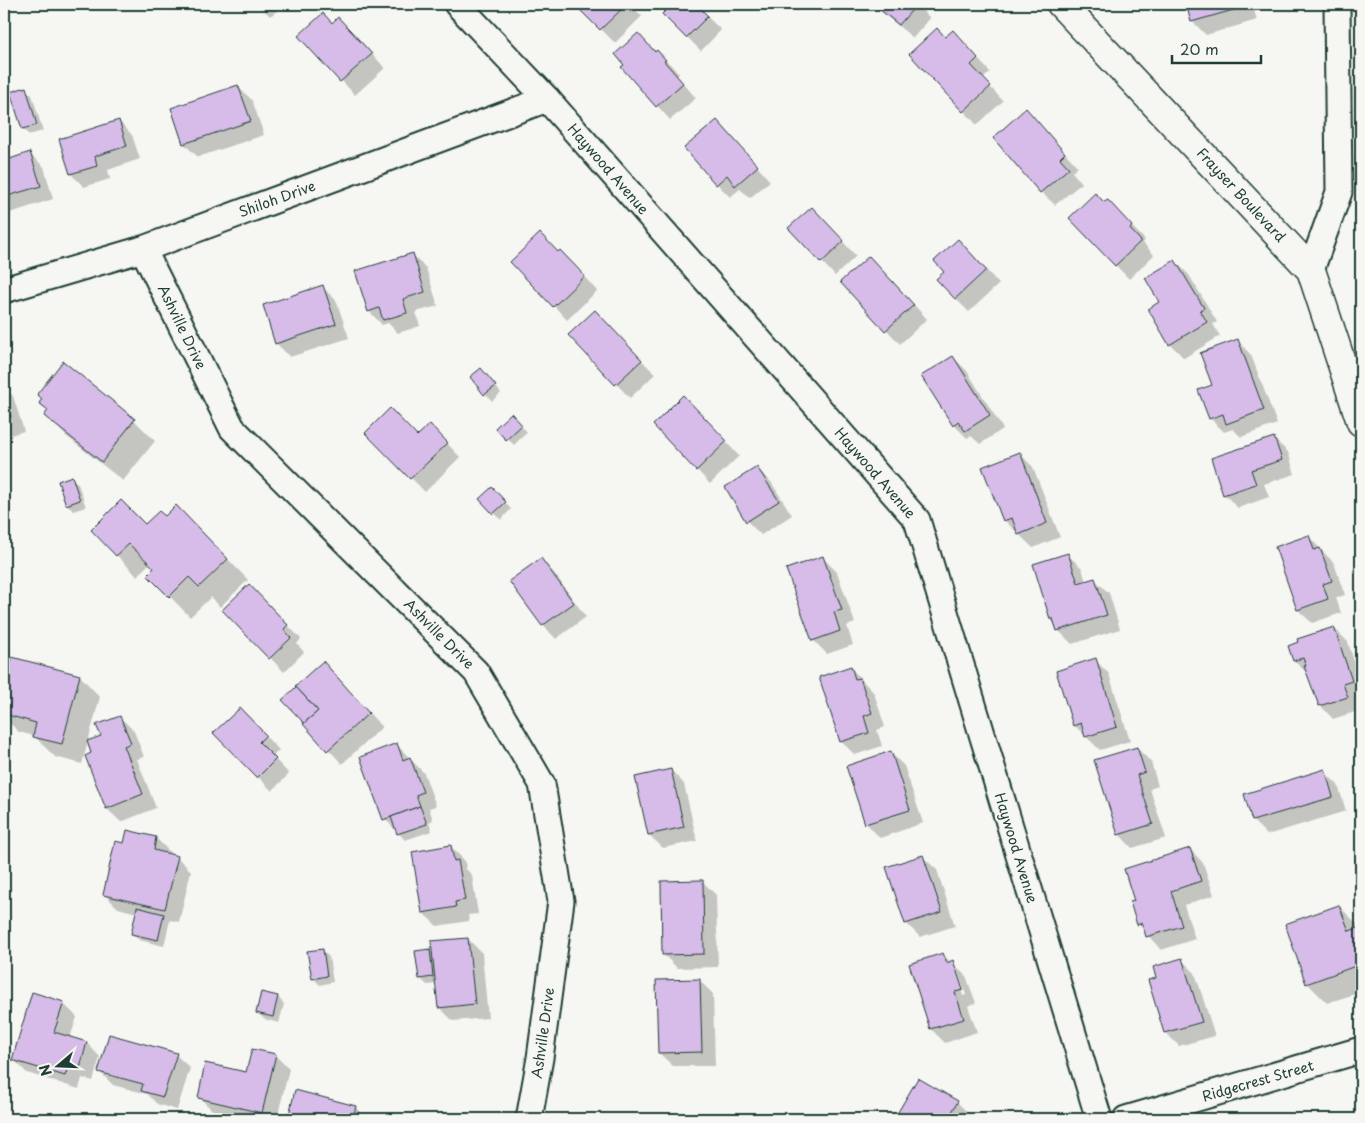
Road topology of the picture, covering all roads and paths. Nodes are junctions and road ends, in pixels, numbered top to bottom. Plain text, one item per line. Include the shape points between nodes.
1 (457, 4) edge
2 (1061, 4) edge
3 (1337, 4) edge
4 (547, 99) junction
5 (143, 249) junction
6 (1311, 270) junction
7 (4, 290) edge
8 (1361, 422) edge
9 (1361, 1050) edge
10 (529, 1119) edge
11 (1099, 1119) edge
12 (1126, 1119) edge

1 - 4 street, Haywood Avenue
2 - 6 main road, Frayser Boulevard
3 - 6 street via 1339,192
4 - 5 street, Shiloh Drive
4 - 11 street, Haywood Avenue via 916,520
5 - 7 street, Shiloh Drive
5 - 10 street, Ashville Drive via 232,428 476,672 542,784 561,901
6 - 8 main road, Frayser Boulevard
9 - 12 street, Ridgecrest Street

